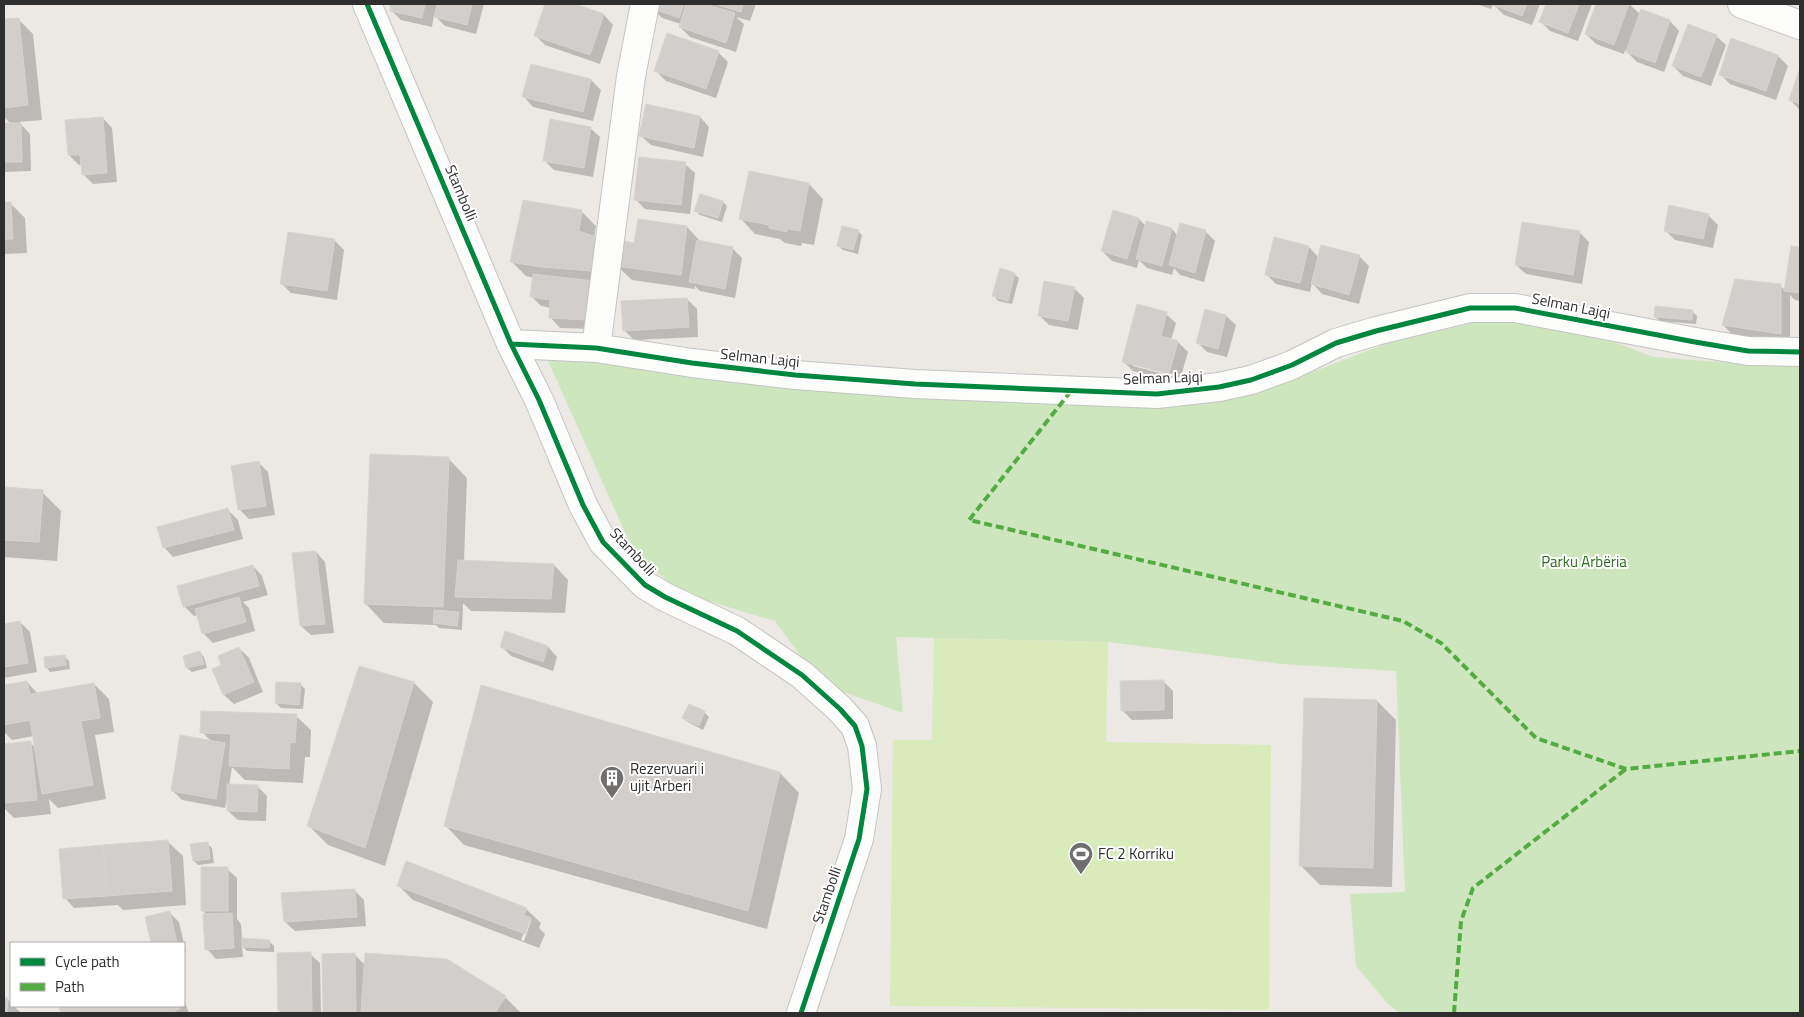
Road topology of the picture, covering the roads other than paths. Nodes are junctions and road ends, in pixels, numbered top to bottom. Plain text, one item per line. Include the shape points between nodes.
1 (367, 4) edge
2 (645, 4) edge
3 (1742, 4) edge
4 (1800, 24) edge
5 (511, 344) junction
6 (596, 348) junction
7 (1800, 352) edge
8 (801, 1013) edge

1 - 5 street, Stambolli
2 - 6 street via 631,76
3 - 4 street
5 - 6 street, Selman Lajqi
5 - 8 street, Stambolli via 539,400 583,505 603,542 645,585 737,631 802,675 855,726 862,746 867,789 864,816
6 - 7 street, Selman Lajqi via 804,375 916,384 1157,394 1251,380 1292,365 1336,343 1470,308 1515,308 1704,344

